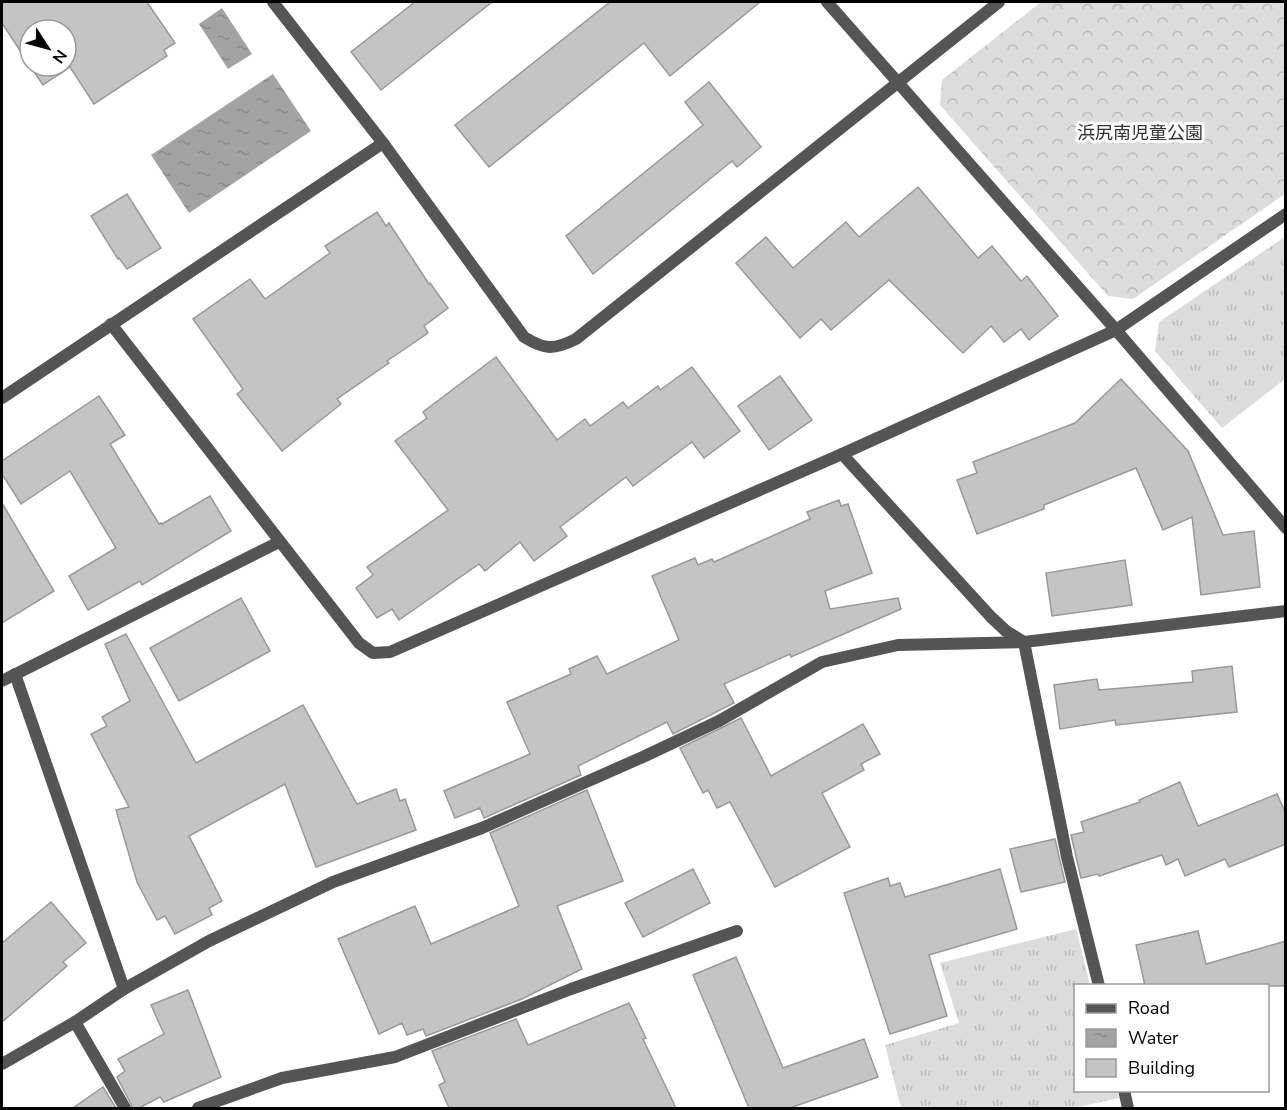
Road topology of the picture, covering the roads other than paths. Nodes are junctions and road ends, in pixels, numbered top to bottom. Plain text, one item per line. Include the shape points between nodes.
1 (273, 2) edge
2 (827, 2) edge
3 (999, 2) edge
4 (897, 81) junction
5 (383, 142) junction
6 (1286, 214) edge
7 (111, 324) junction
8 (1116, 330) junction
9 (2, 398) edge
10 (842, 454) junction
11 (1286, 528) edge
12 (279, 542) junction
13 (1286, 611) edge
14 (1024, 642) junction
15 (15, 674) junction
16 (2, 681) edge
17 (737, 931) dead end
18 (1099, 984) edge
19 (124, 988) junction
20 (75, 1022) junction
21 (2, 1064) edge
22 (1124, 1092) edge
23 (125, 1108) edge
24 (198, 1108) edge
25 (1128, 1108) edge

1 - 5 street
2 - 4 street
3 - 4 street
4 - 5 street via 576,339 559,347 535,344 524,337
4 - 8 street
5 - 7 street
6 - 8 street
7 - 9 street
7 - 12 street
8 - 10 street
8 - 11 street
10 - 12 street via 390,652 373,653 359,643
10 - 14 street via 991,617
12 - 15 street
13 - 14 street
14 - 18 street via 1067,857
14 - 19 street via 898,645 822,662 719,721 645,756 482,828 333,882 209,941
15 - 16 street
15 - 19 street
17 - 24 street via 395,1057 282,1078
19 - 20 street
20 - 21 street
20 - 23 street
22 - 25 street

